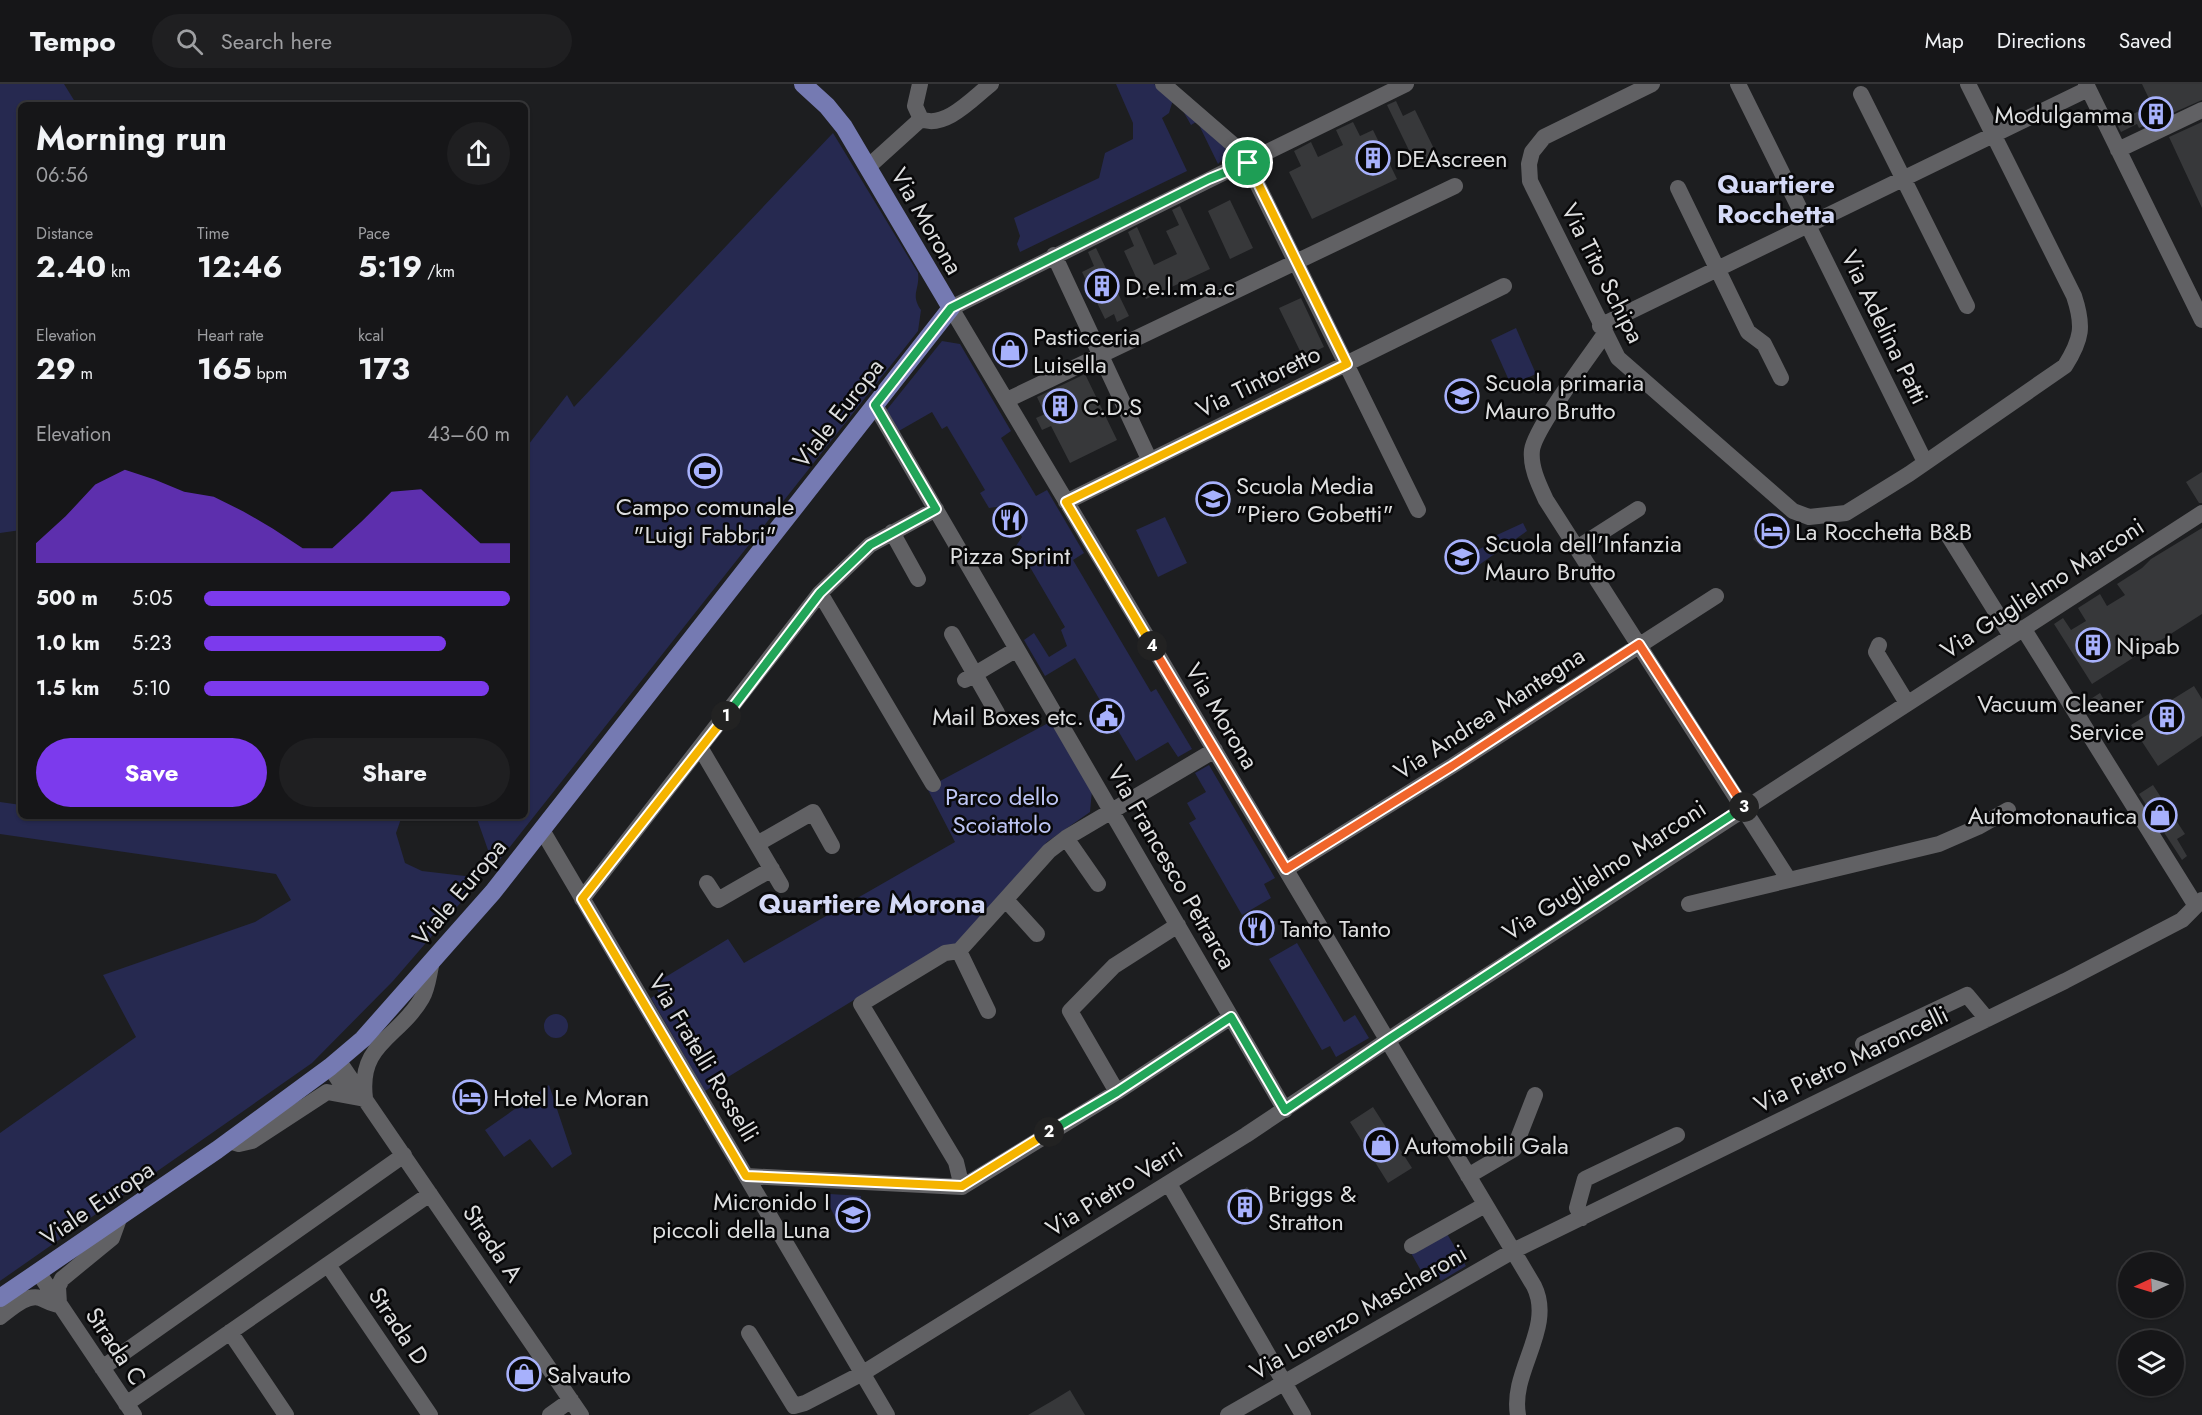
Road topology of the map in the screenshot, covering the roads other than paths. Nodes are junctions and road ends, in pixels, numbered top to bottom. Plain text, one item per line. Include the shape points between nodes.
1 (802, 84) edge
2 (920, 84) edge
3 (991, 84) edge
4 (1163, 84) edge
5 (1406, 84) edge
6 (1652, 84) edge
7 (1738, 84) edge
8 (1968, 84) edge
9 (2087, 86) edge
10 (1861, 94) dead end
11 (2202, 110) edge
12 (921, 119) junction
13 (1992, 135) junction
14 (2118, 150) junction
15 (1246, 161) junction
16 (868, 167) junction
17 (1904, 178) junction
18 (1455, 186) dead end
19 (1678, 188) dead end
20 (1807, 225) junction
21 (1054, 255) junction
22 (1297, 262) junction
23 (1716, 269) junction
24 (1504, 286) dead end
25 (1967, 306) dead end
26 (951, 308) junction
27 (2202, 320) edge
28 (1602, 330) junction
29 (1101, 354) junction
30 (1347, 364) junction
31 (1781, 378) dead end
32 (1007, 400) junction
33 (875, 405) junction
34 (1150, 461) junction
35 (1925, 462) junction
36 (1066, 502) junction
37 (936, 509) junction
38 (1638, 509) dead end
39 (1418, 510) dead end
40 (2202, 513) edge
41 (892, 532) junction
42 (1948, 535) dead end
43 (1577, 548) junction
44 (918, 579) dead end
45 (820, 593) junction
46 (1716, 596) dead end
47 (2017, 632) junction
48 (952, 634) dead end
49 (1639, 644) junction
50 (1879, 645) dead end
51 (1017, 649) junction
52 (970, 677) junction
53 (1907, 703) junction
54 (997, 712) dead end
55 (701, 748) junction
56 (1215, 750) junction
57 (933, 784) dead end
58 (1745, 808) junction
59 (1111, 810) junction
60 (2008, 810) dead end
61 (542, 830) junction
62 (1066, 838) junction
63 (757, 844) junction
64 (832, 846) dead end
65 (772, 869) junction
66 (1286, 869) junction
67 (1789, 880) junction
68 (707, 883) dead end
69 (1098, 884) dead end
70 (781, 885) dead end
71 (582, 899) junction
72 (1006, 900) junction
73 (2199, 903) edge
74 (1689, 904) dead end
75 (1178, 925) junction
76 (1037, 934) dead end
77 (959, 951) junction
78 (432, 962) junction
79 (988, 1011) dead end
80 (1231, 1017) junction
81 (1987, 1019) junction
82 (1388, 1040) junction
83 (1863, 1044) dead end
84 (334, 1064) junction
85 (1117, 1092) junction
86 (1535, 1095) dead end
87 (365, 1099) junction
88 (1285, 1110) junction
89 (1677, 1135) dead end
90 (229, 1141) junction
91 (404, 1155) junction
92 (746, 1176) junction
93 (1468, 1176) junction
94 (1170, 1184) junction
95 (962, 1186) junction
96 (430, 1194) junction
97 (1485, 1205) junction
98 (120, 1216) junction
99 (1582, 1218) junction
100 (1412, 1246) dead end
101 (1513, 1251) junction
102 (328, 1265) junction
103 (34, 1274) junction
104 (0, 1298) edge
105 (59, 1305) junction
106 (0, 1317) edge
107 (230, 1332) junction
108 (749, 1333) dead end
109 (102, 1368) junction
110 (862, 1373) junction
111 (1284, 1381) junction
112 (572, 1400) junction
113 (130, 1409) edge
114 (286, 1415) edge
115 (430, 1415) edge
116 (550, 1415) edge
117 (581, 1415) edge
118 (887, 1415) edge
119 (1228, 1415) edge
120 (1303, 1415) edge
121 (1518, 1415) edge

1 - 16 main road, Via Morona via 827,106
2 - 12 street via 915,106
3 - 12 street via 940,121
4 - 15 street
5 - 15 street
6 - 28 street, Via Tito Schipa via 1544,137 1532,152 1529,164 1530,181
7 - 20 street, Via Adelina Patti
8 - 13 street, Via Tito Schipa
9 - 13 street
9 - 14 street
10 - 17 street
11 - 14 street
12 - 16 street
13 - 17 street
13 - 35 street, Via Tito Schipa via 2074,296 2081,333 2065,366
14 - 27 street
15 - 21 street
15 - 22 street
16 - 26 main road, Via Morona
17 - 20 street
17 - 25 street
18 - 22 street
19 - 23 street
20 - 23 street
20 - 35 street, Via Adelina Patti
21 - 26 street
21 - 29 street
22 - 29 street
22 - 30 street
23 - 28 street
23 - 31 street via 1748,332 1764,344
24 - 30 street, Via Tintoretto
26 - 32 street, Via Morona
26 - 33 main road, Viale Europa
28 - 35 street, Via Tito Schipa via 1618,358 1793,511 1809,517 1846,513
28 - 43 street via 1532,450 1545,500
29 - 32 street
29 - 34 street
30 - 34 street, Via Tintoretto
30 - 39 street
32 - 36 street, Via Morona
33 - 37 street, Via Francesco Petrarca
33 - 61 main road, Viale Europa
34 - 36 street, Via Tintoretto
36 - 56 street, Via Morona
37 - 41 street
37 - 51 street, Via Francesco Petrarca
38 - 43 street
40 - 47 street, Via Guglielmo Marconi
41 - 44 street
41 - 45 street via 870,545
42 - 47 street
43 - 49 street
45 - 55 street
45 - 57 street
46 - 49 street, Via Andrea Mantegna
47 - 53 street, Via Guglielmo Marconi
47 - 73 street
48 - 52 street
49 - 58 street
49 - 66 street, Via Andrea Mantegna
50 - 53 street via 1876,652
51 - 52 street
51 - 59 street, Via Francesco Petrarca
52 - 54 street
53 - 58 street, Via Guglielmo Marconi
55 - 63 street
55 - 71 street
56 - 59 street
56 - 66 street, Via Morona
58 - 67 street
58 - 82 street, Via Guglielmo Marconi
59 - 62 street
59 - 75 street, Via Francesco Petrarca
60 - 67 street via 1939,844
61 - 71 street, Via Fratelli Rosselli
61 - 78 main road, Viale Europa
62 - 69 street
62 - 72 street via 1049,851
63 - 64 street via 813,812
63 - 65 street
65 - 68 street via 718,900
65 - 70 street
66 - 82 street, Via Morona
67 - 74 street
71 - 92 street, Via Fratelli Rosselli
72 - 76 street
72 - 77 street
73 - 81 street, Via Pietro Maroncelli via 2182,920
75 - 80 street, Via Francesco Petrarca
75 - 85 street via 1114,966 1070,1011
77 - 79 street
77 - 95 street via 945,953 861,1004 956,1162
78 - 84 main road, Viale Europa via 363,1039
78 - 87 street via 423,996 370,1056 363,1080
80 - 85 street
80 - 88 street, Via Francesco Petrarca
81 - 83 street via 1967,994
81 - 99 street, Via Pietro Maroncelli
82 - 88 street, Via Pietro Verri
82 - 93 street, Via Morona
84 - 87 street, Strada A
84 - 90 main road, Viale Europa
85 - 95 street
86 - 93 street via 1514,1149
87 - 90 street via 327,1092 252,1141
87 - 91 street, Strada A
88 - 94 street, Via Pietro Verri
89 - 99 street via 1585,1179 1577,1208
90 - 98 main road, Viale Europa
91 - 96 street, Strada A
91 - 109 street
92 - 95 street
92 - 110 street, Via Fratelli Rosselli
93 - 97 street, Via Morona
94 - 110 street, Via Pietro Verri
94 - 111 street
96 - 102 street
96 - 112 street, Strada A
97 - 100 street
97 - 101 street, Via Morona
98 - 103 main road, Viale Europa
98 - 105 street, Strada C via 112,1238 62,1279 58,1287
99 - 101 street, Via Pietro Maroncelli
101 - 111 street, Via Lorenzo Mascheroni
101 - 121 street, Via Morona via 1542,1306 1518,1394
102 - 107 street
102 - 115 street, Strada D
103 - 104 main road, Viale Europa
103 - 105 street, Strada C
105 - 106 street, Strada C via 28,1298
105 - 109 street, Strada C
107 - 113 street
107 - 114 street
108 - 110 street via 794,1406
109 - 113 street, Strada C
110 - 118 street, Via Fratelli Rosselli
111 - 119 street, Via Lorenzo Mascheroni
111 - 120 street
112 - 116 street
112 - 117 street, Strada A

